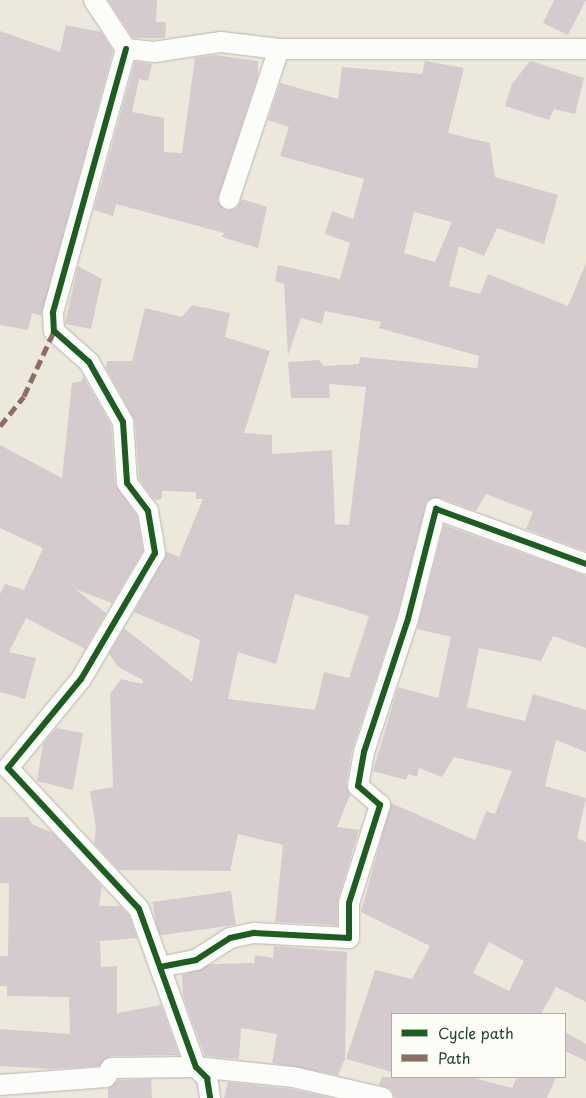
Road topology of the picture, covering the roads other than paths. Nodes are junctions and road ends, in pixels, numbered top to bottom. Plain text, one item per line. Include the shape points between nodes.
1 (94, 0) edge
2 (126, 49) junction
3 (279, 49) junction
4 (586, 49) edge
5 (228, 199) dead end
6 (586, 564) edge
7 (160, 967) junction
8 (196, 1067) junction
9 (0, 1085) edge
10 (210, 1098) edge
11 (382, 1098) edge

1 - 2 street
2 - 3 street via 154,52 221,42
2 - 7 street via 54,322 64,342 89,362 123,422 127,483 148,511 155,553 81,678 8,768 139,909
3 - 4 street
3 - 5 street
6 - 7 street via 436,509 408,619 364,752 358,786 380,805 349,903 349,938 254,933 230,938 196,960
7 - 8 street
8 - 9 street via 111,1068 106,1077
8 - 10 street via 207,1078
8 - 11 street via 293,1077

